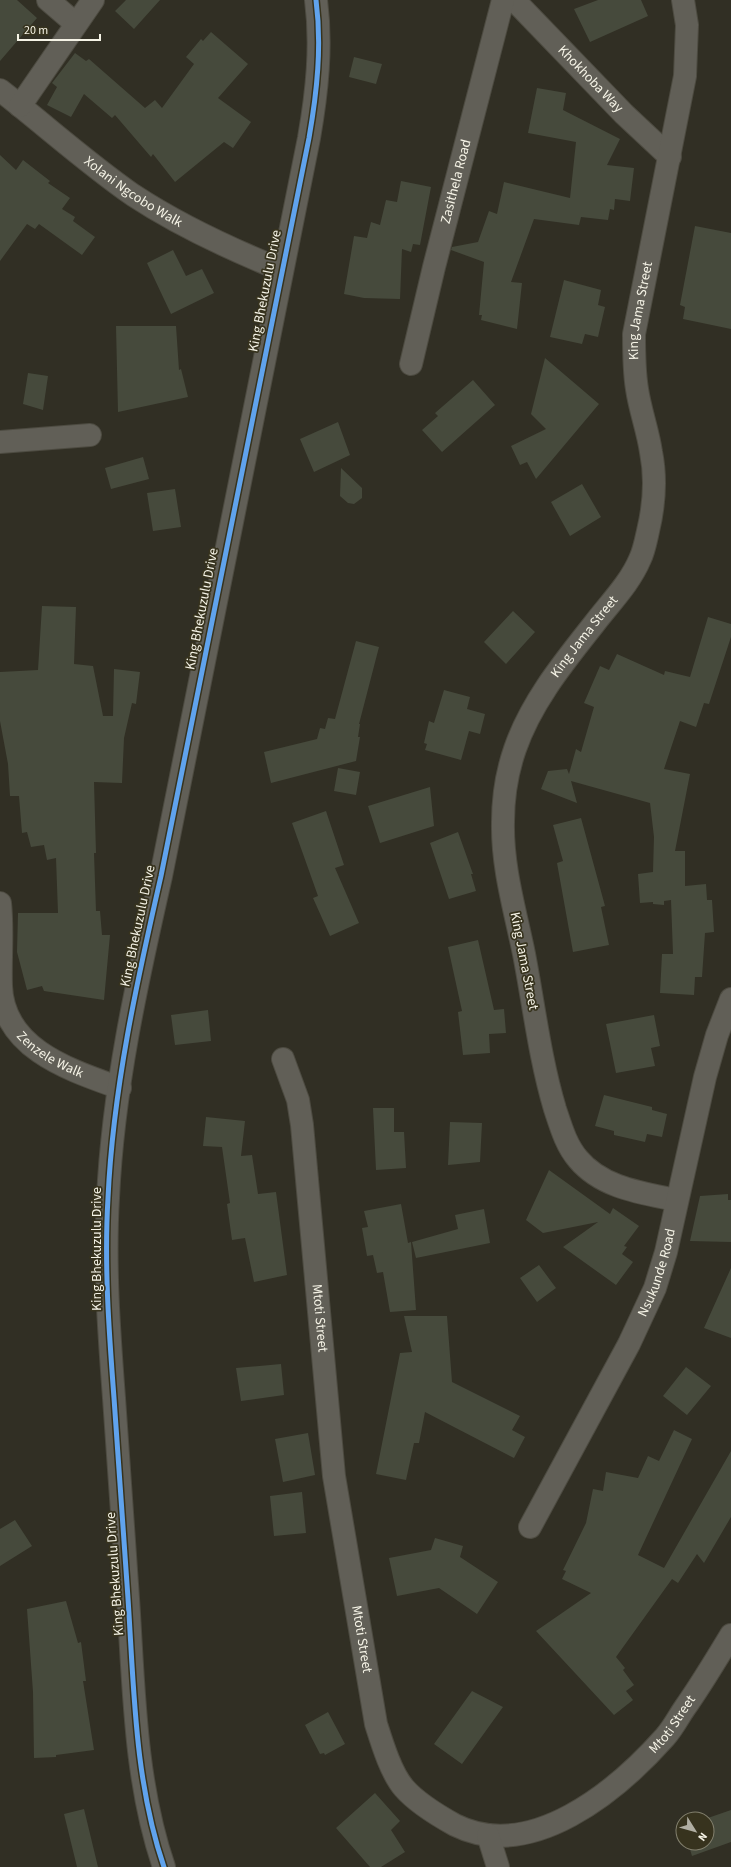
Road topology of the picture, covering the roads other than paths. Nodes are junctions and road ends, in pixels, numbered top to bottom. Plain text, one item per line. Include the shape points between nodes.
1 (48, 0) edge
2 (93, 0) edge
3 (316, 0) edge
4 (503, 0) edge
5 (514, 0) edge
6 (683, 0) edge
7 (76, 24) junction
8 (0, 90) edge
9 (20, 106) junction
10 (670, 157) junction
11 (282, 270) junction
12 (411, 364) dead end
13 (90, 435) dead end
14 (0, 442) edge
15 (0, 903) edge
16 (731, 999) edge
17 (283, 1059) dead end
18 (120, 1088) junction
19 (676, 1200) junction
20 (530, 1527) dead end
21 (731, 1635) edge
22 (488, 1835) junction
23 (164, 1867) edge
24 (498, 1867) edge

1 - 7 street
2 - 7 street
3 - 11 street, King Bhekuzulu Drive via 319,55 316,97
4 - 12 street, Zasithela Road
5 - 10 street, Khokhoba Way via 624,114
6 - 10 street, King Jama Street via 687,25 685,76
7 - 9 street
8 - 9 street, Xolani Ngcobo Walk
9 - 11 street, Xolani Ngcobo Walk via 133,195 182,225
10 - 19 street, King Jama Street via 634,334 637,391 652,454 654,491 649,528 640,559 625,584 569,656 529,716 514,750 506,784 502,822 506,874 524,954 534,1020 550,1091 564,1136 577,1158 590,1171 610,1183 633,1191
11 - 18 street, King Bhekuzulu Drive via 137,983
13 - 14 street
15 - 18 street, Zenzele Walk via 2,1001 12,1024 21,1037 38,1051 66,1068
16 - 19 street, Nsukunde Road via 705,1077
17 - 22 street, Mtoti Street via 298,1100 302,1125 334,1476 376,1724 387,1757 403,1787 436,1815 470,1832
18 - 23 street, King Bhekuzulu Drive via 108,1196 106,1245 110,1343 145,1796 156,1845
19 - 20 street, Nsukunde Road via 666,1252 645,1312
21 - 22 street, Mtoti Street via 666,1736 623,1780 577,1813 546,1827 502,1837
22 - 24 street

